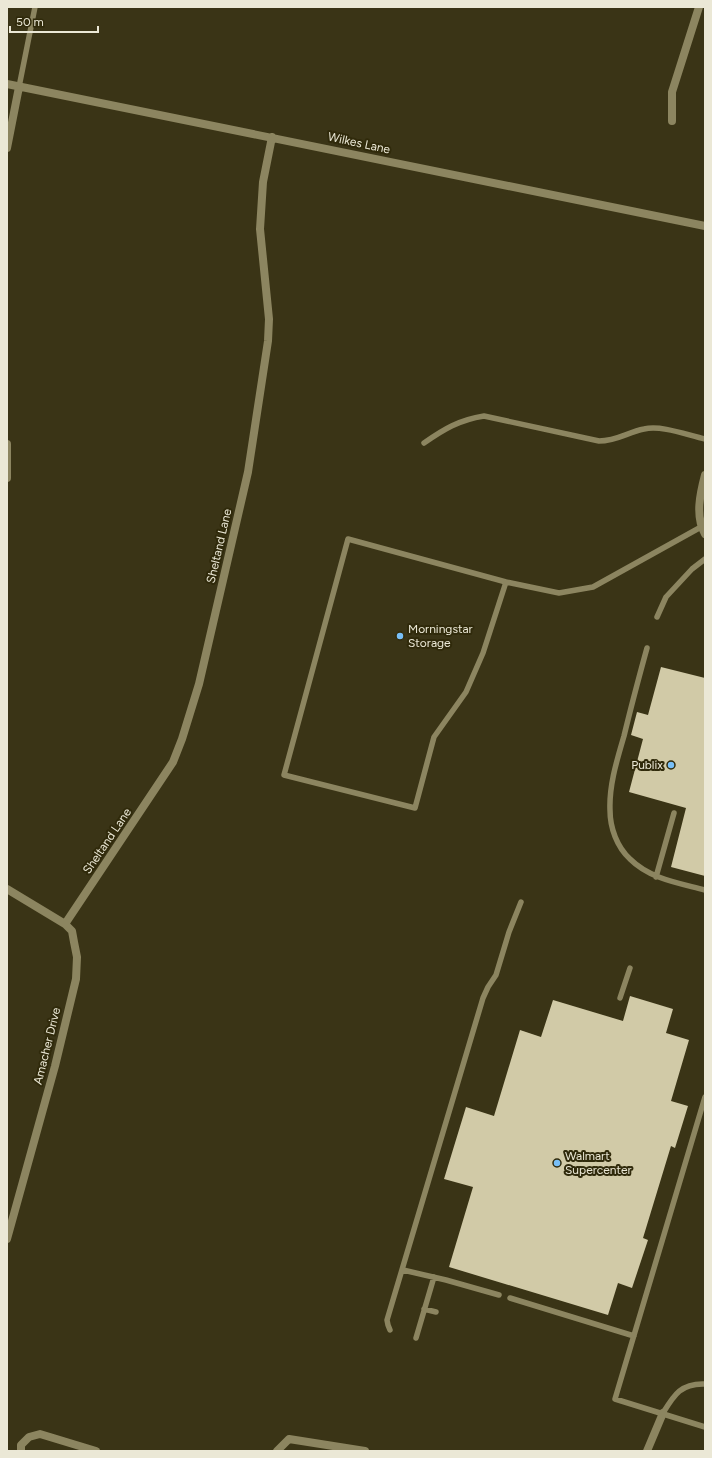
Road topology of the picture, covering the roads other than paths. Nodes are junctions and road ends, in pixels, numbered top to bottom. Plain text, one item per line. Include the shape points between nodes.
1 (35, 7) edge
2 (699, 7) edge
3 (7, 84) edge
4 (18, 87) junction
5 (672, 120) dead end
6 (272, 138) junction
7 (7, 148) edge
8 (705, 226) edge
9 (705, 439) edge
10 (424, 443) dead end
11 (7, 444) edge
12 (705, 475) edge
13 (7, 478) edge
14 (703, 530) edge
15 (705, 559) edge
16 (506, 582) junction
17 (657, 616) dead end
18 (647, 648) dead end
19 (674, 813) dead end
20 (656, 877) junction
21 (7, 889) edge
22 (705, 890) edge
23 (521, 902) dead end
24 (66, 924) junction
25 (630, 968) dead end
26 (620, 998) dead end
27 (705, 1097) edge
28 (7, 1240) edge
29 (403, 1270) junction
30 (434, 1277) junction
31 (499, 1295) dead end
32 (510, 1298) dead end
33 (424, 1309) junction
34 (436, 1312) dead end
35 (390, 1330) dead end
36 (634, 1336) junction
37 (416, 1338) dead end
38 (705, 1384) edge
39 (663, 1413) junction
40 (705, 1427) edge
41 (21, 1451) edge
42 (96, 1451) edge
43 (277, 1451) edge
44 (365, 1451) edge
45 (647, 1451) edge

1 - 4 lane
2 - 5 street via 672,92
3 - 4 street, Wilkes Lane
4 - 6 street, Wilkes Lane
4 - 7 street
6 - 8 street, Wilkes Lane
6 - 24 street, Sheltand Lane via 263,182 260,229 269,320 266,362 248,472 199,684 173,762
9 - 10 lane via 653,428 610,441 599,441 484,416 466,419
11 - 13 street
12 - 14 street via 699,511
14 - 16 lane via 593,587 559,593
15 - 17 lane via 666,597
16 - 16 lane via 348,539 284,775 415,808 434,737 466,692 483,653
18 - 20 lane via 612,780 610,810 615,837 622,848 630,859
19 - 20 lane
20 - 22 lane
21 - 24 street
23 - 29 lane via 496,975 483,998
24 - 28 street, Amacher Drive via 72,931 77,957 76,979
25 - 26 lane
27 - 36 lane
29 - 30 lane
29 - 35 lane via 387,1320
30 - 31 lane
30 - 33 lane
32 - 36 lane
33 - 34 lane
33 - 37 lane
36 - 39 lane via 615,1399
38 - 39 lane via 684,1387 672,1398
39 - 40 lane
39 - 45 street
41 - 42 street via 21,1445 29,1437 40,1434
43 - 44 street via 289,1439

